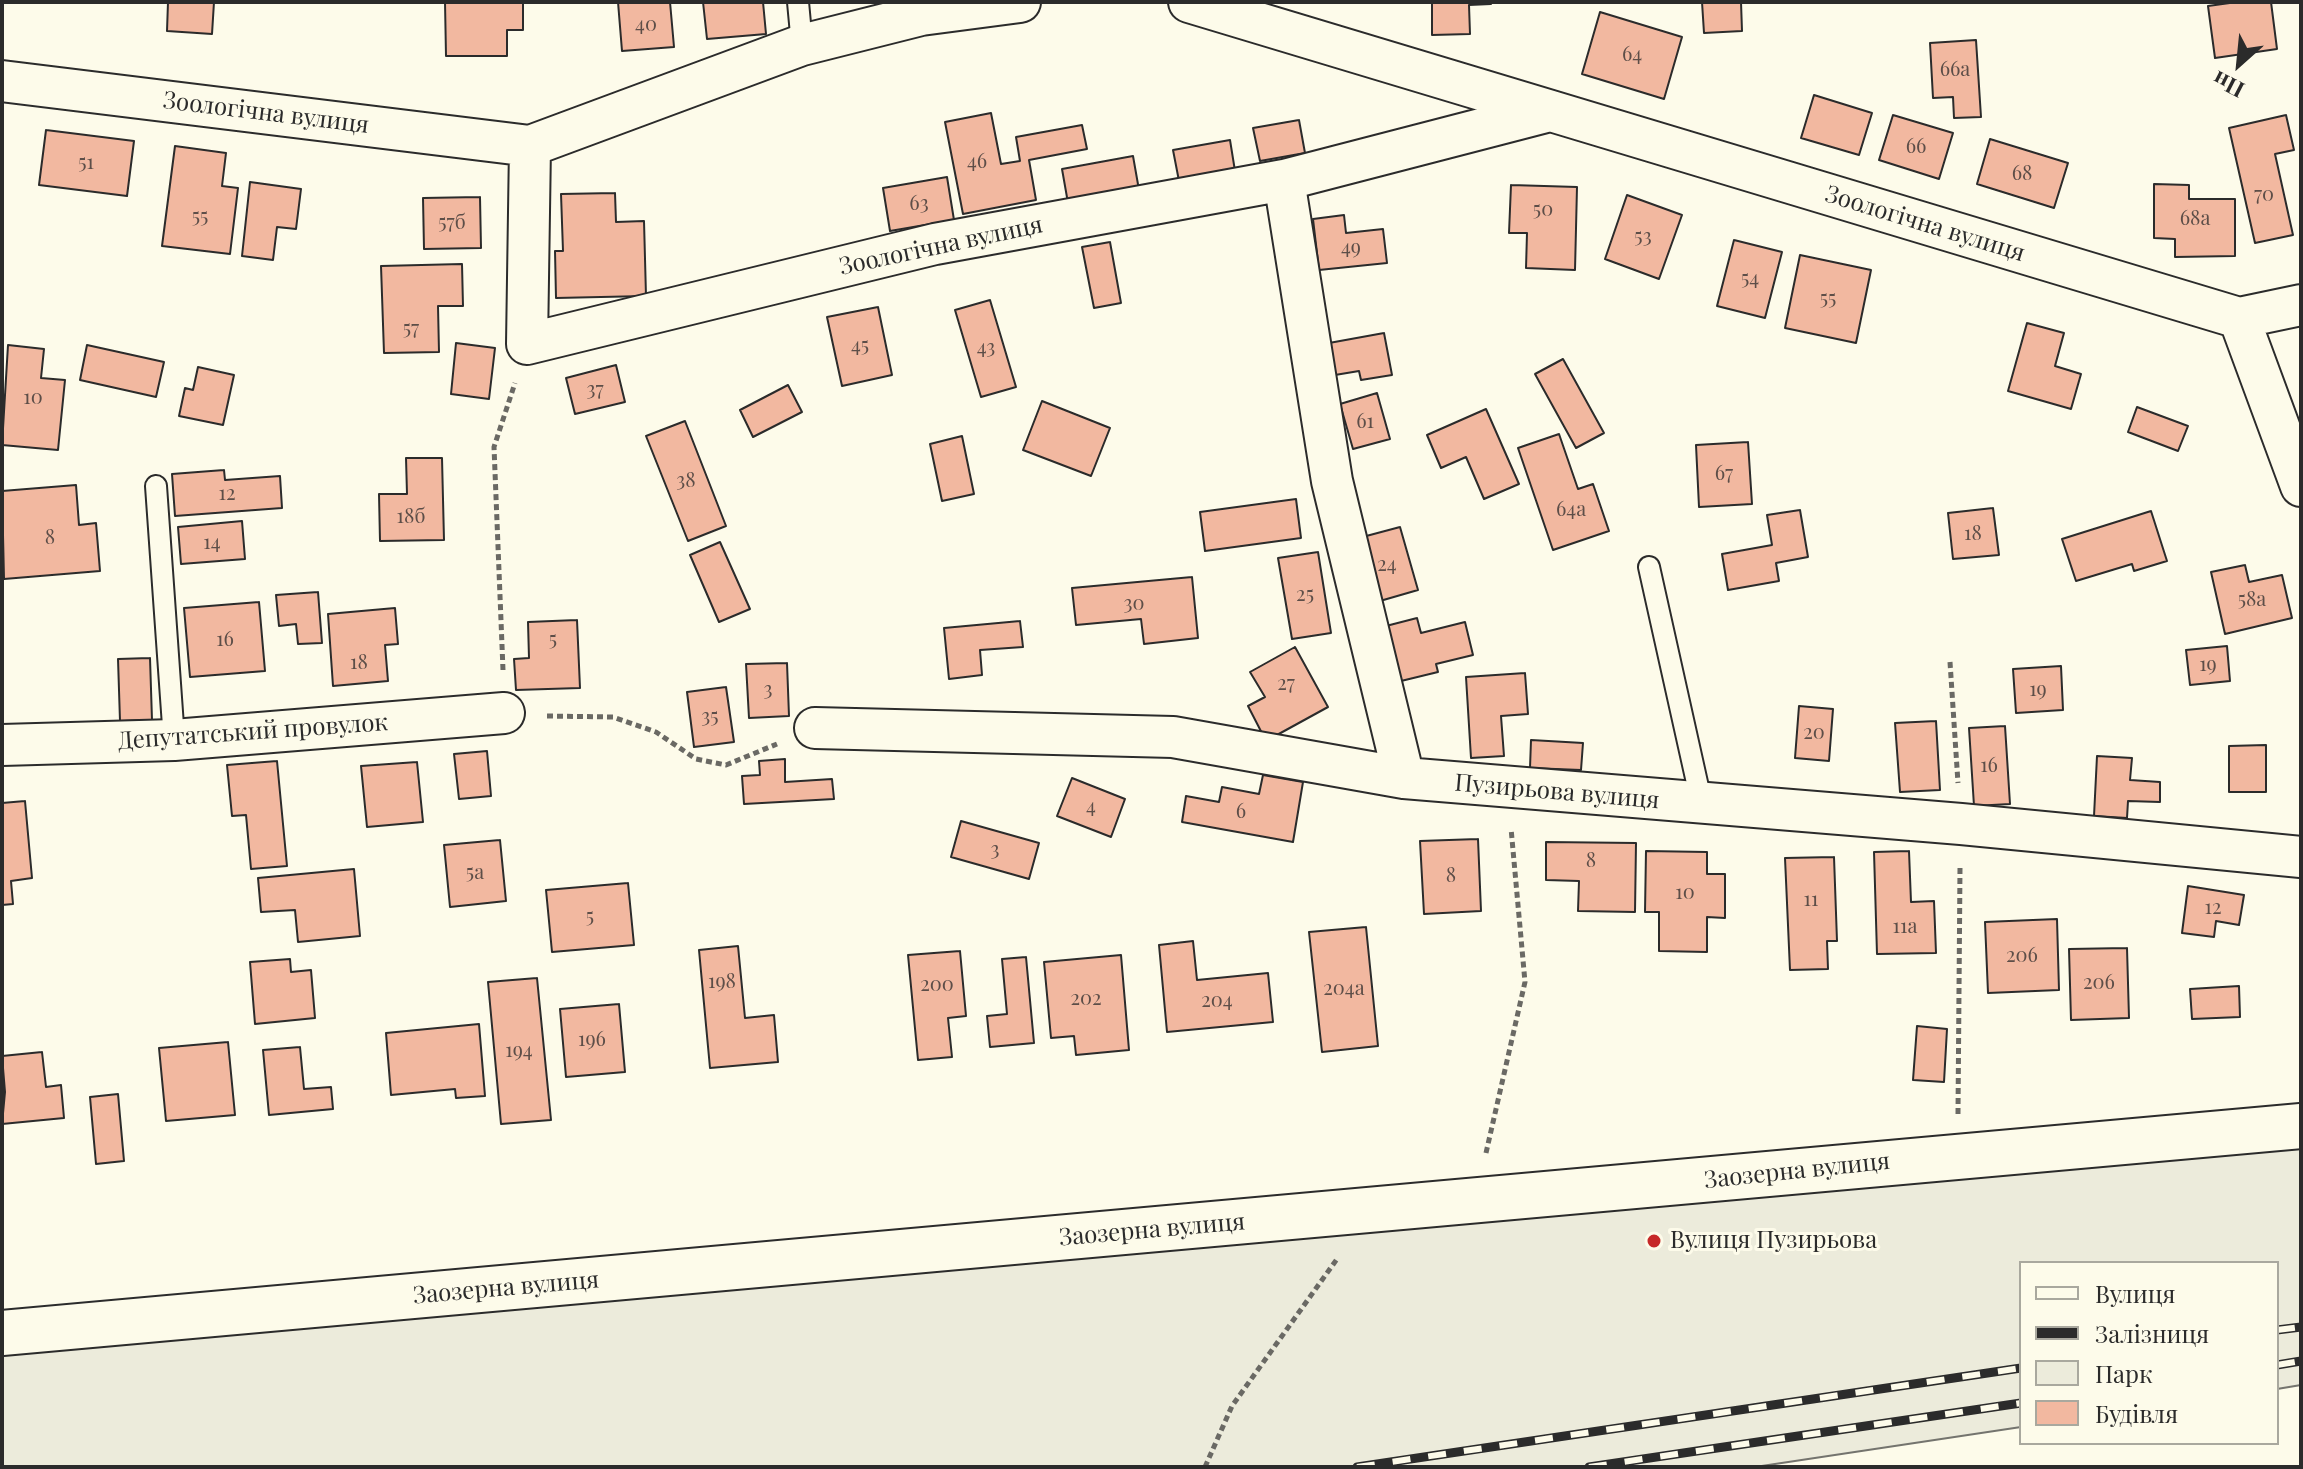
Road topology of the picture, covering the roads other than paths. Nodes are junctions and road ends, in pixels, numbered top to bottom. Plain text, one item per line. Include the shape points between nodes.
1 (798, 2) edge
2 (1020, 2) edge
3 (1189, 2) edge
4 (802, 45) junction
5 (2, 81) edge
6 (1550, 111) junction
7 (530, 146) junction
8 (1284, 180) junction
9 (2301, 305) edge
10 (2239, 318) junction
11 (156, 486) dead end
12 (2301, 486) edge
13 (1649, 567) dead end
14 (504, 713) road end
15 (815, 728) road end
16 (174, 740) junction
17 (2, 745) edge
18 (1404, 778) junction
19 (1702, 805) junction
20 (2301, 857) edge
21 (2301, 1126) edge
22 (2, 1333) edge

1 - 4 lane
2 - 4 street, Зоологічна вулиця via 921,15
3 - 6 street, Зоологічна вулиця
4 - 7 street, Зоологічна вулиця
5 - 7 street, Зоологічна вулиця
6 - 8 street, Зоологічна вулиця
6 - 10 street, Зоологічна вулиця
7 - 8 street, Зоологічна вулиця via 527,344 935,244
8 - 18 street via 1332,481
9 - 10 street, Зоологічна вулиця
10 - 12 street
11 - 16 lane
13 - 19 lane
14 - 16 street, Депутатський провулок
15 - 18 street, Пузирьова вулиця via 1173,737
16 - 17 street, Депутатський провулок
18 - 19 street, Пузирьова вулиця
19 - 20 street, Пузирьова вулиця
21 - 22 street, Заозерна вулиця

